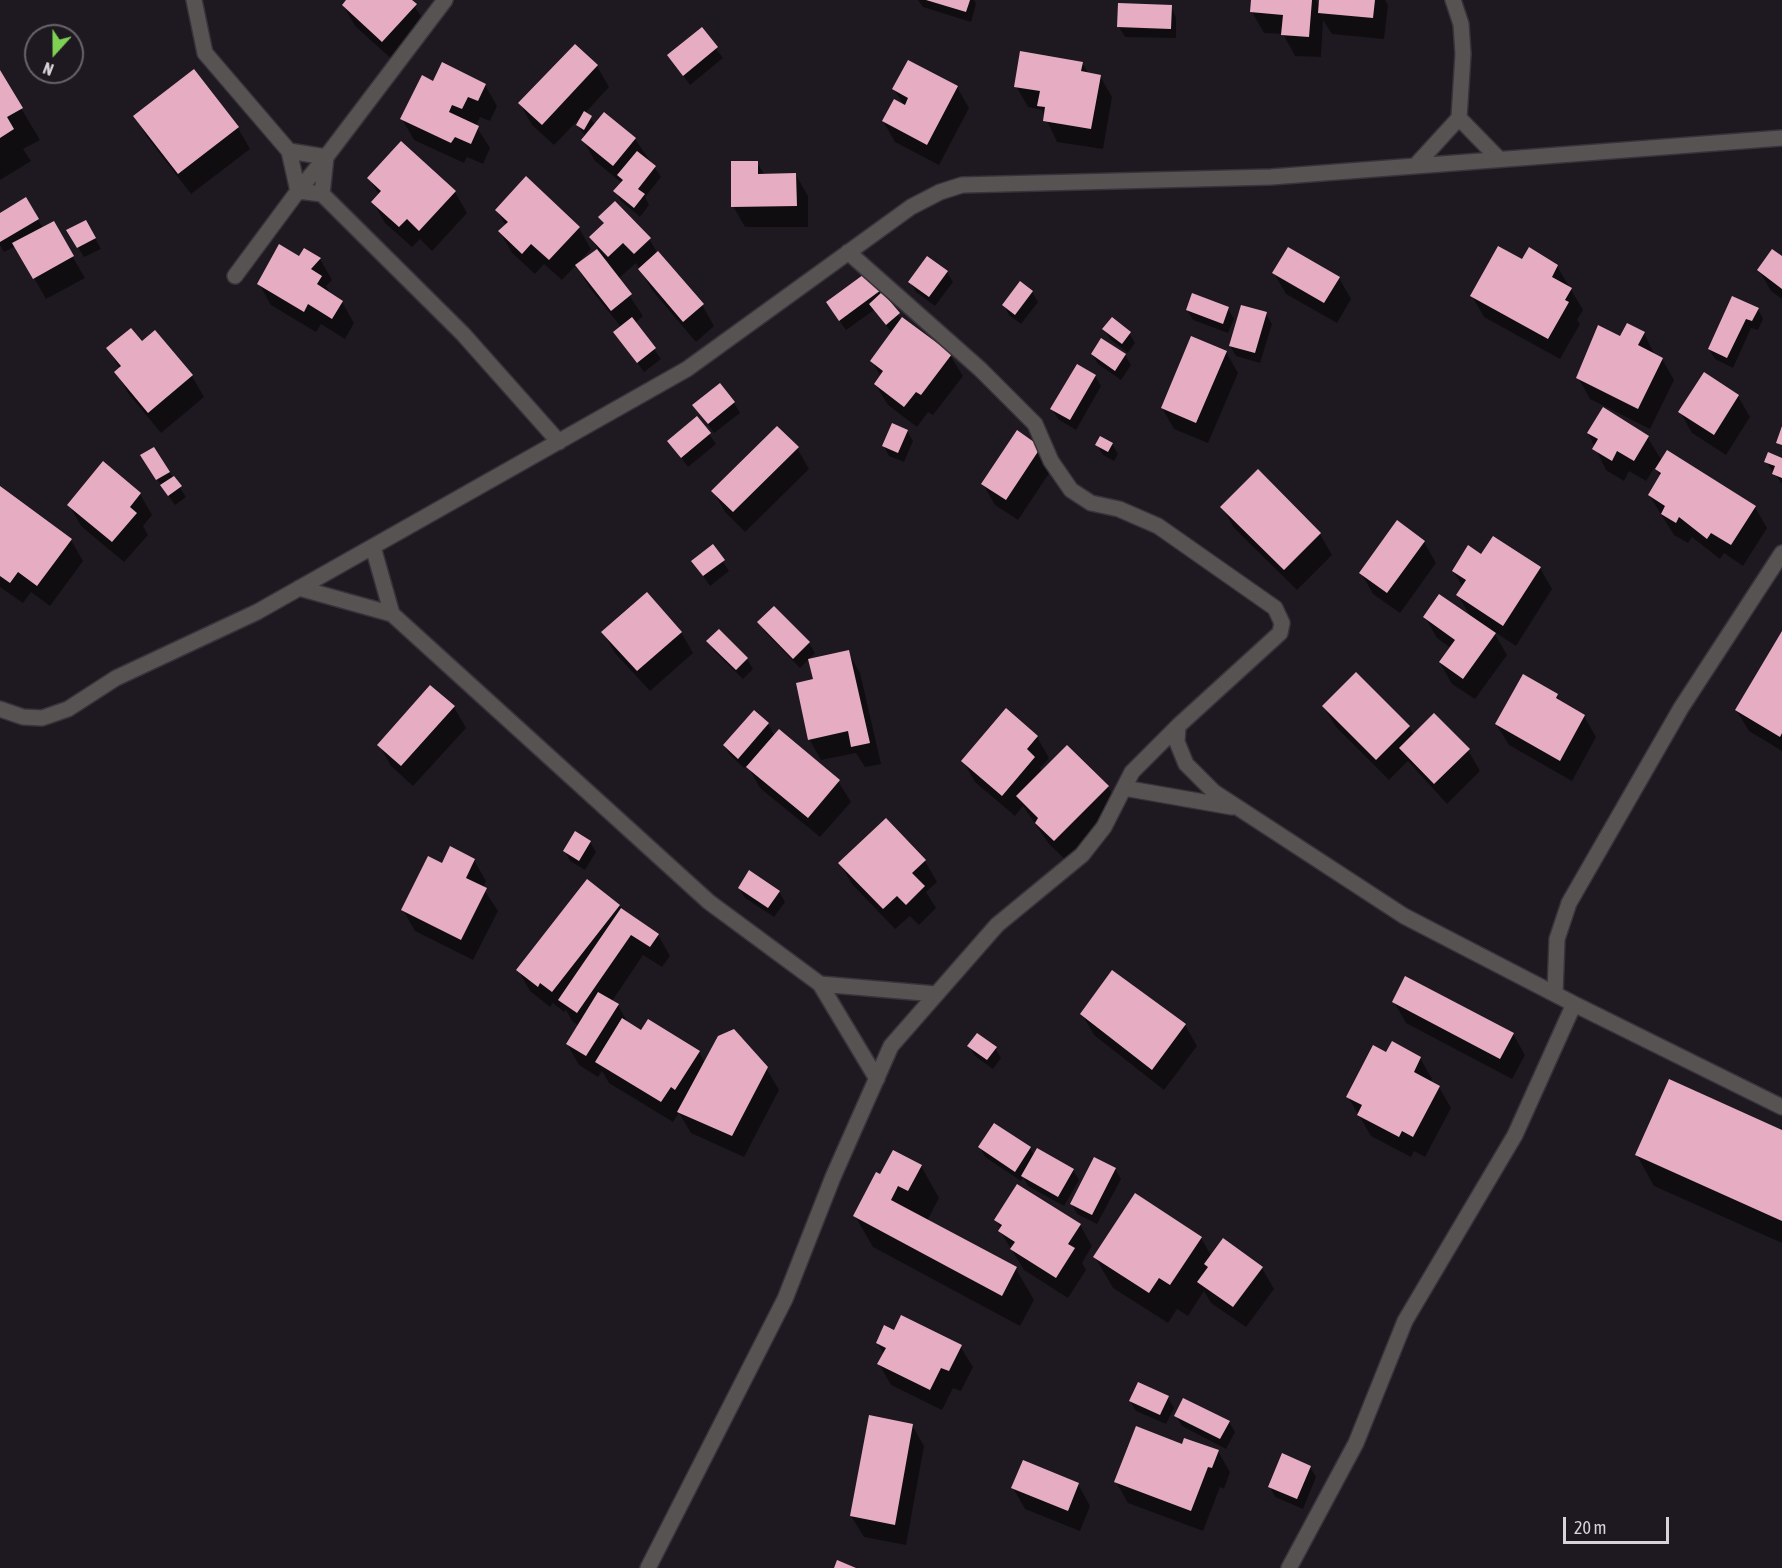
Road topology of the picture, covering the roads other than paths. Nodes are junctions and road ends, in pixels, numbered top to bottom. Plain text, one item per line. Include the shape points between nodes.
1 (194, 0) edge
2 (446, 0) edge
3 (1453, 0) edge
4 (1459, 118) junction
5 (1782, 138) edge
6 (289, 151) junction
7 (326, 157) junction
8 (1499, 159) junction
9 (1416, 166) junction
10 (298, 191) junction
11 (322, 194) junction
12 (848, 252) junction
13 (235, 276) dead end
14 (559, 442) junction
15 (373, 547) junction
16 (1782, 553) edge
17 (299, 588) junction
18 (392, 614) junction
19 (0, 710) edge
20 (1178, 726) junction
21 (1124, 788) junction
22 (1241, 809) junction
23 (820, 984) junction
24 (936, 994) junction
25 (1555, 994) junction
26 (1574, 1004) junction
27 (877, 1079) junction
28 (1782, 1107) edge
29 (648, 1568) edge
30 (1289, 1568) edge

1 - 6 street via 205,53
2 - 7 street
3 - 4 street via 1461,24 1463,54
4 - 8 street
4 - 9 street
5 - 8 street
6 - 7 street
6 - 10 street
7 - 10 street
7 - 11 street
8 - 9 street
9 - 12 street via 1271,177 962,185 911,207
10 - 11 street
10 - 13 street
11 - 14 street via 464,334
12 - 14 street via 687,369
12 - 20 street via 980,369 1035,424 1051,461 1071,490 1091,502 1158,526 1275,608 1282,623 1280,633
14 - 15 street
15 - 17 street
15 - 18 street
16 - 25 street via 1681,708 1569,903 1557,939
17 - 18 street
17 - 19 street via 116,678 68,709 42,718
18 - 23 street via 710,902
20 - 21 street via 1132,772
20 - 22 street via 1177,742 1186,764 1214,792
21 - 22 street
21 - 24 street via 1104,827 1082,855 997,925
22 - 25 street via 1404,916
23 - 24 street
23 - 27 street
24 - 27 street via 891,1046
25 - 26 street
26 - 28 street
26 - 30 street via 1515,1135 1405,1322 1356,1443
27 - 29 street via 785,1299

